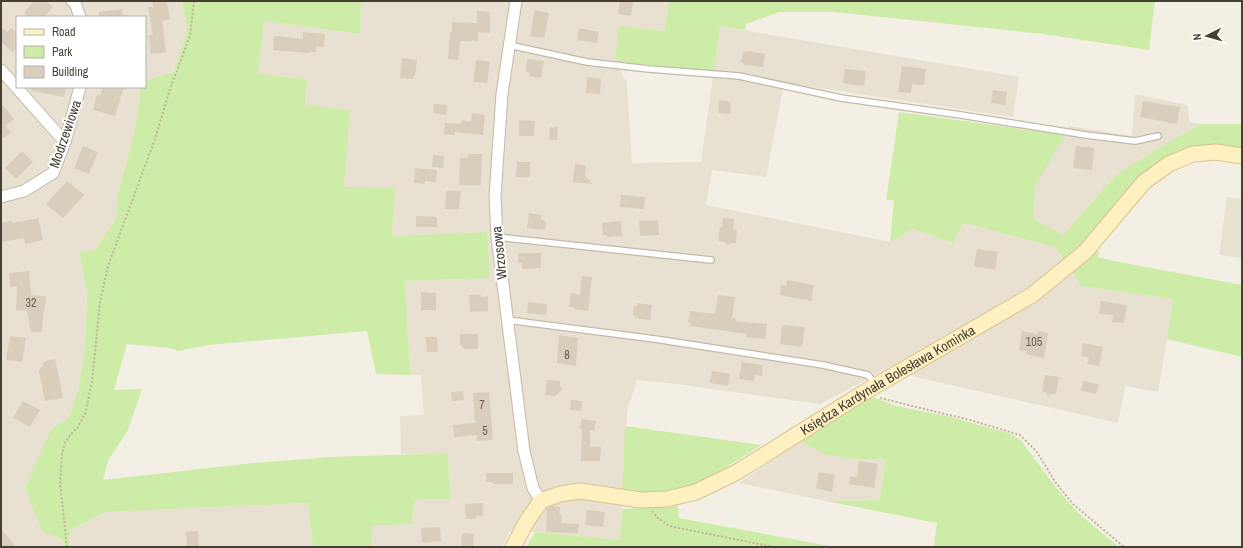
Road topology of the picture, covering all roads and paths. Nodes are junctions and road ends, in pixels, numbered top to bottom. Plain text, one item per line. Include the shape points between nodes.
1 (194, 1) edge
2 (516, 1) edge
3 (76, 2) edge
4 (80, 16) edge
5 (509, 44) junction
6 (1, 70) edge
7 (16, 87) edge
8 (17, 88) edge
9 (80, 88) edge
10 (1158, 136) dead end
11 (65, 142) junction
12 (1242, 156) edge
13 (1, 197) edge
14 (497, 237) junction
15 (711, 260) dead end
16 (507, 320) junction
17 (876, 386) junction
18 (863, 393) junction
19 (641, 500) junction
20 (541, 501) junction
21 (67, 547) edge
22 (513, 547) edge
23 (774, 547) edge
24 (1124, 547) edge

1 - 21 path via 190,36 108,266 100,302 92,382 85,414 65,442 60,483
2 - 5 street, Wrzosowa
3 - 4 street
5 - 10 lane via 587,62 739,76 841,98 1086,135 1135,141
5 - 14 street, Wrzosowa via 502,94 495,197
6 - 7 street
8 - 11 street
9 - 11 street, Modrzewiowa
11 - 13 street, Modrzewiowa via 53,173 24,191
12 - 17 street, Księdza Kardynała Bolesława Kominka via 1216,152 1193,154 1169,164 1144,182 1085,252 1032,295
14 - 15 lane
14 - 16 street, Wrzosowa
16 - 17 lane via 655,339 823,365 868,375
16 - 20 street, Wrzosowa via 524,451 533,488
17 - 18 street, Księdza Kardynała Bolesława Kominka
18 - 19 street, Księdza Kardynała Bolesława Kominka via 737,472 696,492 667,499
18 - 24 path via 1020,435 1036,452 1073,504
19 - 20 street, Księdza Kardynała Bolesława Kominka via 580,491 560,494
19 - 23 path via 658,518 670,526
20 - 22 street

